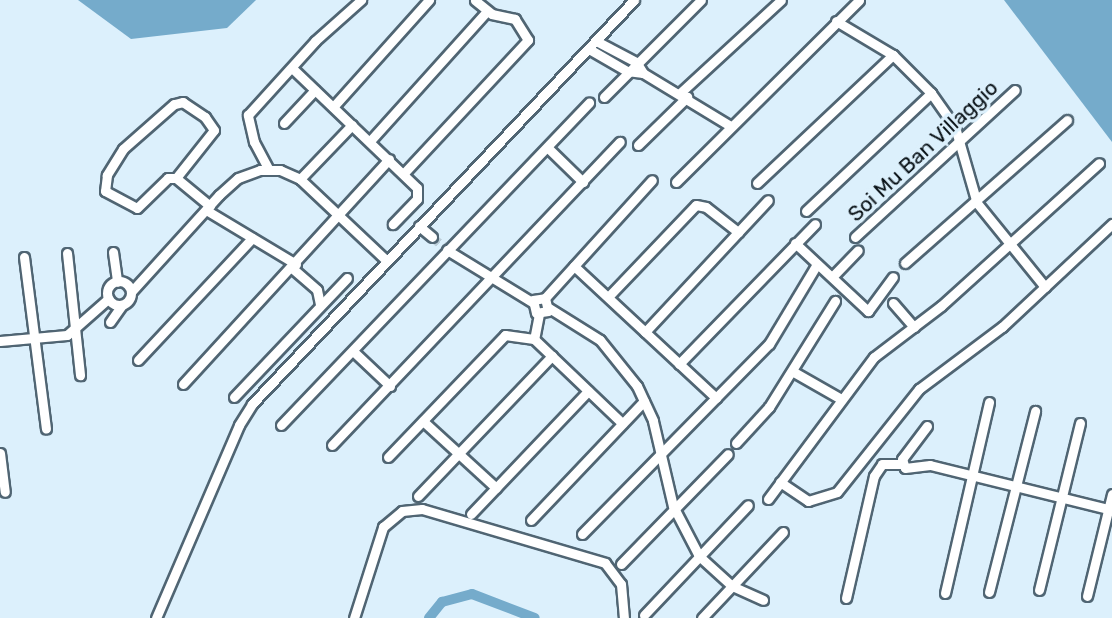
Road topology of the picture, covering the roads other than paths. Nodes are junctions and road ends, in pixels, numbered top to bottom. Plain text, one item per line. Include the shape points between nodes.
1 (361, 0) edge
2 (429, 0) edge
3 (475, 0) edge
4 (635, 0) edge
5 (701, 0) edge
6 (781, 0) edge
7 (859, 0) edge
8 (487, 11) junction
9 (836, 21) junction
10 (596, 41) junction
11 (589, 49) junction
12 (893, 55) junction
13 (636, 62) junction
14 (292, 68) junction
15 (627, 71) junction
16 (643, 73) junction
17 (315, 90) junction
18 (1015, 90) dead end
19 (932, 93) junction
20 (684, 95) junction
21 (604, 97) dead end
22 (590, 103) dead end
23 (333, 107) junction
24 (1067, 120) dead end
25 (284, 123) dead end
26 (352, 125) junction
27 (729, 125) junction
28 (370, 141) junction
29 (960, 141) junction
30 (620, 142) dead end
31 (638, 145) dead end
32 (548, 148) junction
33 (389, 159) junction
34 (1099, 163) dead end
35 (269, 170) junction
36 (404, 173) junction
37 (176, 178) junction
38 (300, 179) junction
39 (652, 180) dead end
40 (583, 182) junction
41 (676, 182) dead end
42 (757, 183) dead end
43 (768, 200) dead end
44 (977, 203) junction
45 (208, 208) junction
46 (806, 211) dead end
47 (341, 217) junction
48 (815, 224) dead end
49 (1112, 224) edge
50 (393, 225) dead end
51 (419, 226) junction
52 (738, 232) junction
53 (432, 237) tunnel mouth
54 (855, 237) dead end
55 (252, 238) junction
56 (795, 243) junction
57 (1011, 244) junction
58 (448, 250) junction
59 (858, 250) dead end
60 (113, 252) dead end
61 (67, 253) dead end
62 (24, 257) dead end
63 (386, 260) junction
64 (905, 263) dead end
65 (817, 264) junction
66 (294, 266) junction
67 (574, 266) junction
68 (832, 277) junction
69 (893, 277) dead end
70 (347, 278) dead end
71 (492, 281) junction
72 (117, 282) junction
73 (1045, 288) junction
74 (131, 292) junction
75 (608, 297) junction
76 (545, 298) junction
77 (108, 299) junction
78 (835, 301) dead end
79 (532, 302) junction
80 (893, 303) dead end
81 (320, 304) junction
82 (122, 305) junction
83 (549, 308) junction
84 (539, 314) junction
85 (110, 322) dead end
86 (915, 327) junction
87 (72, 331) junction
88 (645, 332) junction
89 (534, 339) junction
90 (0, 341) edge
91 (32, 341) junction
92 (353, 351) junction
93 (552, 356) junction
94 (138, 360) dead end
95 (679, 364) junction
96 (792, 371) junction
97 (80, 376) dead end
98 (183, 384) dead end
99 (390, 386) junction
100 (589, 391) junction
101 (234, 397) dead end
102 (716, 398) junction
103 (841, 399) junction
104 (644, 401) junction
105 (989, 402) dead end
106 (1035, 411) dead end
107 (423, 421) junction
108 (622, 423) junction
109 (1080, 423) dead end
110 (281, 425) dead end
111 (927, 426) dead end
112 (46, 429) dead end
113 (736, 443) dead end
114 (332, 445) dead end
115 (0, 453) edge
116 (459, 453) junction
117 (662, 453) junction
118 (728, 454) dead end
119 (387, 457) dead end
120 (902, 464) junction
121 (971, 475) junction
122 (780, 482) junction
123 (1017, 486) junction
124 (496, 488) junction
125 (5, 492) dead end
126 (1112, 494) edge
127 (418, 496) dead end
128 (1064, 497) junction
129 (768, 499) dead end
130 (748, 505) dead end
131 (1110, 509) edge
132 (675, 510) junction
133 (471, 514) dead end
134 (531, 520) dead end
135 (783, 532) dead end
136 (582, 534) dead end
137 (699, 556) junction
138 (621, 564) dead end
139 (732, 586) junction
140 (1039, 590) dead end
141 (945, 593) dead end
142 (989, 593) dead end
143 (1087, 596) dead end
144 (846, 598) dead end
145 (763, 600) dead end
146 (643, 615) dead end
147 (156, 618) edge
148 (354, 618) edge
149 (624, 618) edge
150 (702, 618) edge

1 - 14 street
2 - 23 street
3 - 8 street
4 - 10 street
5 - 13 street
6 - 20 street
7 - 9 street
8 - 28 street
8 - 36 street via 515,19 528,40
9 - 12 street
9 - 27 street
10 - 11 street
10 - 13 street
11 - 15 street
11 - 51 street
12 - 19 street
12 - 42 street
13 - 15 street
13 - 16 street
14 - 17 street
14 - 35 street via 248,115 254,142
15 - 16 street
15 - 21 street
16 - 20 street
17 - 23 street
17 - 25 street
18 - 29 street, Soi Mu Ban Villaggio
19 - 29 street
19 - 46 street, Soi Mu Ban Villaggio
20 - 27 street
20 - 31 street
22 - 32 street
23 - 26 street
24 - 44 street
26 - 28 street
26 - 38 street
27 - 41 street
28 - 33 street
29 - 44 street
29 - 54 street, Soi Mu Ban Villaggio
30 - 40 street
32 - 40 street
32 - 58 street
33 - 36 street
33 - 47 street
34 - 57 street
35 - 38 street
35 - 45 street via 238,178
36 - 50 street via 419,193
37 - 37 street via 214,130 205,117 183,102 174,104 123,149 105,188 131,208 168,178
37 - 45 street
38 - 47 street
39 - 67 street
40 - 71 street
43 - 52 street
44 - 57 street
44 - 64 street
45 - 55 street
45 - 74 street
47 - 63 street
47 - 66 street
48 - 56 street
49 - 73 street
51 - 53 street
51 - 63 street
52 - 75 street via 696,205
52 - 88 street
55 - 66 street
55 - 94 street
56 - 65 street
56 - 95 street
57 - 73 street
57 - 86 street
58 - 71 street
58 - 92 street
59 - 68 street
60 - 72 street
61 - 87 street
62 - 91 street
63 - 147 street via 253,404 239,425
65 - 68 street
65 - 102 street via 769,344
66 - 81 street via 317,290
66 - 98 street
67 - 75 street
67 - 76 street
68 - 69 street via 868,312
70 - 81 street
71 - 79 street
71 - 99 street
72 - 74 street via 125,283
72 - 77 street via 109,287
73 - 122 street via 977,348 919,389 837,492 808,501
74 - 82 street
75 - 88 street
76 - 79 street
76 - 83 street
77 - 82 street
77 - 87 street
78 - 96 street
79 - 84 street
80 - 86 street
81 - 101 street
82 - 85 street
83 - 84 street
83 - 104 street via 587,330 614,354
84 - 89 street
86 - 103 street via 874,357
87 - 91 street
87 - 97 street
88 - 95 street
89 - 93 street
89 - 107 street via 505,335
90 - 91 street
91 - 112 street
92 - 99 street
92 - 110 street
93 - 100 street
93 - 116 street
95 - 102 street
96 - 103 street
96 - 113 street
99 - 114 street
100 - 108 street
100 - 124 street
102 - 117 street
103 - 122 street
104 - 108 street
104 - 117 street
105 - 121 street
106 - 123 street
107 - 116 street
107 - 119 street
108 - 134 street
109 - 128 street
111 - 120 street
115 - 125 street
116 - 124 street
116 - 127 street
117 - 132 street
117 - 136 street
118 - 132 street
120 - 121 street
120 - 144 street via 882,464 874,477
121 - 123 street
121 - 141 street
122 - 129 street
123 - 128 street
123 - 142 street
124 - 133 street
126 - 131 street
128 - 131 street
128 - 140 street
130 - 137 street
131 - 143 street
132 - 137 street
132 - 138 street
135 - 139 street
137 - 139 street
137 - 146 street
139 - 145 street
139 - 150 street
148 - 149 street via 383,527 402,511 422,509 606,563 621,583

